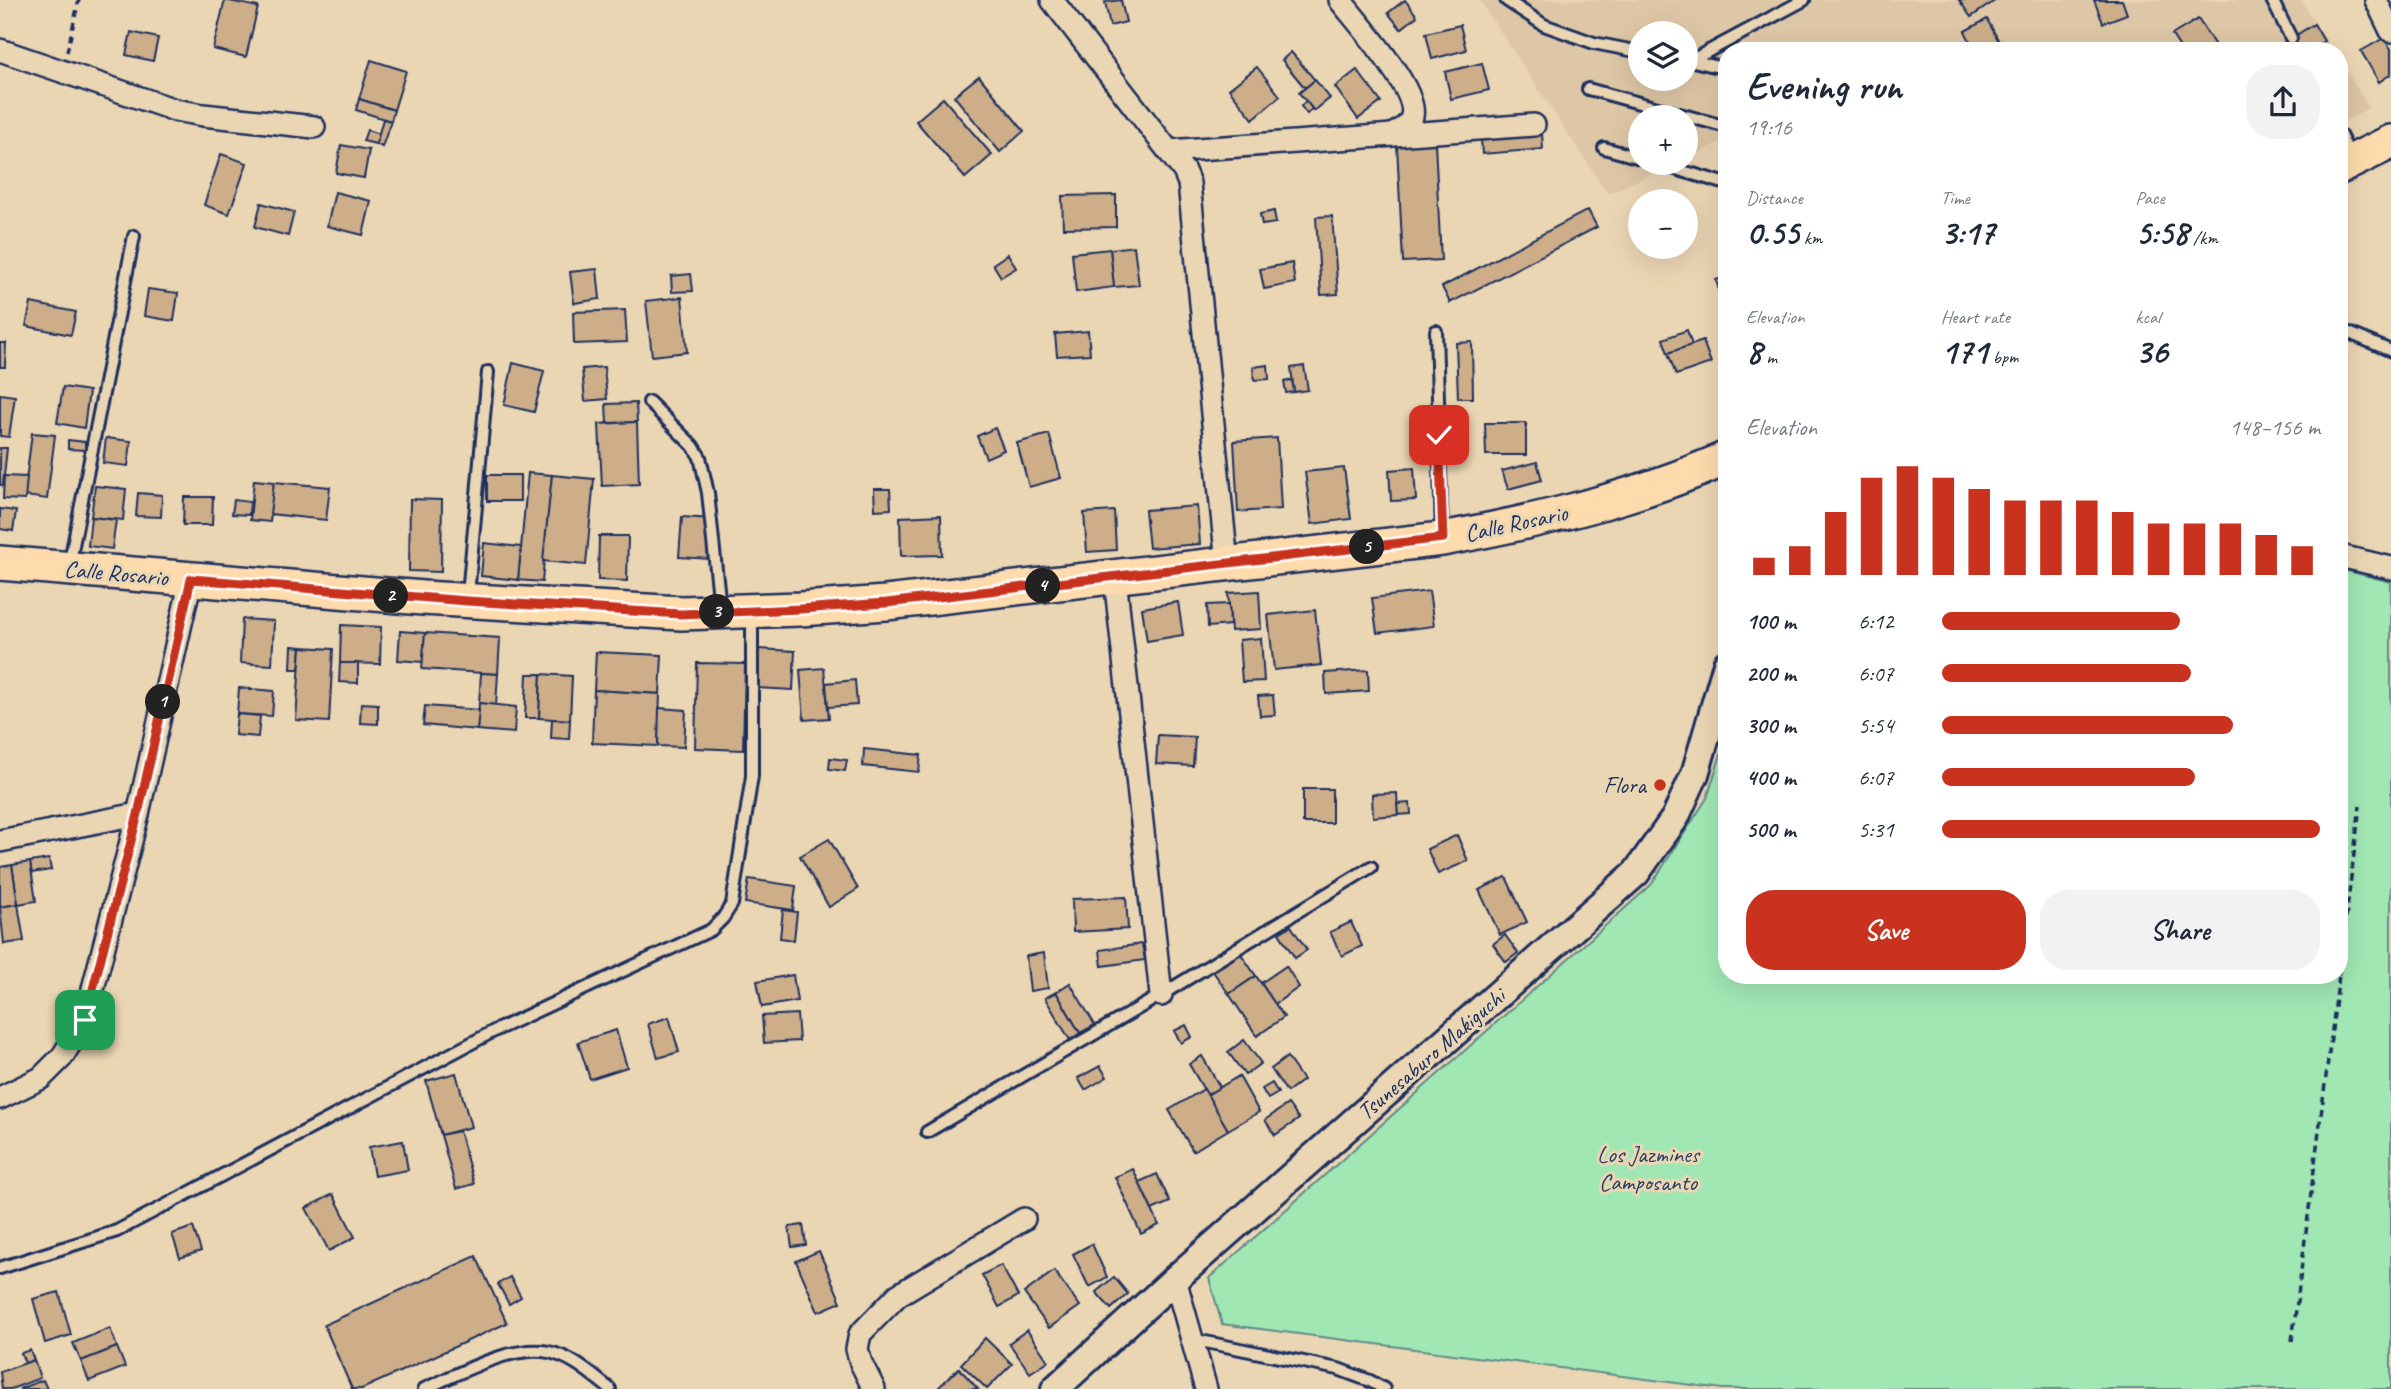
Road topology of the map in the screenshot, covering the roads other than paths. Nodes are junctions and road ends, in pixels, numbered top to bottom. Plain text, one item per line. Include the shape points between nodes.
1 (1340, 0) edge
2 (1506, 0) edge
3 (1804, 0) edge
4 (2272, 0) edge
5 (2376, 0) edge
6 (1058, 1) edge
7 (2391, 31) edge
8 (2291, 38) dead end
9 (1723, 42) edge
10 (1718, 44) edge
11 (0, 50) edge
12 (1628, 50) edge
13 (1698, 55) edge
14 (1698, 62) edge
15 (1718, 67) edge
16 (1588, 89) dead end
17 (1534, 125) dead end
18 (1718, 125) edge
19 (314, 127) dead end
20 (1392, 135) junction
21 (2391, 142) edge
22 (1604, 148) dead end
23 (1169, 151) junction
24 (2348, 153) edge
25 (1628, 155) edge
26 (1696, 175) edge
27 (1718, 181) edge
28 (134, 236) dead end
29 (1436, 331) dead end
30 (2348, 332) edge
31 (2391, 351) edge
32 (488, 372) dead end
33 (649, 402) dead end
34 (1718, 462) edge
35 (1443, 538) junction
36 (2348, 558) edge
37 (0, 564) edge
38 (1227, 564) junction
39 (2391, 568) edge
40 (68, 569) junction
41 (1115, 578) junction
42 (191, 579) junction
43 (467, 601) junction
44 (736, 612) junction
45 (1718, 695) edge
46 (138, 814) junction
47 (0, 841) edge
48 (1371, 867) dead end
49 (1161, 995) junction
50 (0, 1098) edge
51 (927, 1132) dead end
52 (1024, 1219) dead end
53 (0, 1268) edge
54 (1174, 1279) junction
55 (1191, 1339) junction
56 (424, 1389) edge
57 (610, 1389) edge
58 (874, 1389) edge
59 (1055, 1389) edge
60 (1206, 1389) edge
61 (1384, 1389) edge

1 - 20 street via 1396,71 1412,104 1412,117
2 - 12 lane via 1544,26
3 - 9 lane
4 - 8 lane
5 - 7 street
6 - 23 street
10 - 13 lane
11 - 19 street via 175,110
14 - 15 lane
16 - 18 lane
17 - 20 street
20 - 23 street
21 - 24 main road
22 - 25 lane
23 - 38 street via 1189,183
26 - 27 lane
28 - 40 lane
29 - 35 lane
30 - 31 lane
32 - 43 lane
33 - 44 lane via 700,457
34 - 35 main road, Calle Rosario via 1585,508
35 - 38 main road, Calle Rosario
36 - 39 street
37 - 40 main road, Calle Rosario
38 - 41 main road, Calle Rosario
40 - 42 main road, Calle Rosario
41 - 44 main road, Calle Rosario via 886,603
41 - 49 street
42 - 43 main road, Calle Rosario
42 - 46 street
43 - 44 main road, Calle Rosario via 681,614
44 - 53 lane via 752,776 732,904 711,930 496,1030 117,1231
45 - 54 street, Tsunesaburo Makiguchi via 1695,774 1675,818 1636,873
46 - 47 street
46 - 50 street via 85,1020 62,1057 41,1078
48 - 49 lane
49 - 51 lane
52 - 58 street via 898,1295 860,1334 857,1349
54 - 55 street
54 - 59 street, Tsunesaburo Makiguchi
55 - 60 street
55 - 61 lane via 1338,1369
56 - 57 lane via 527,1351 550,1352 574,1361

